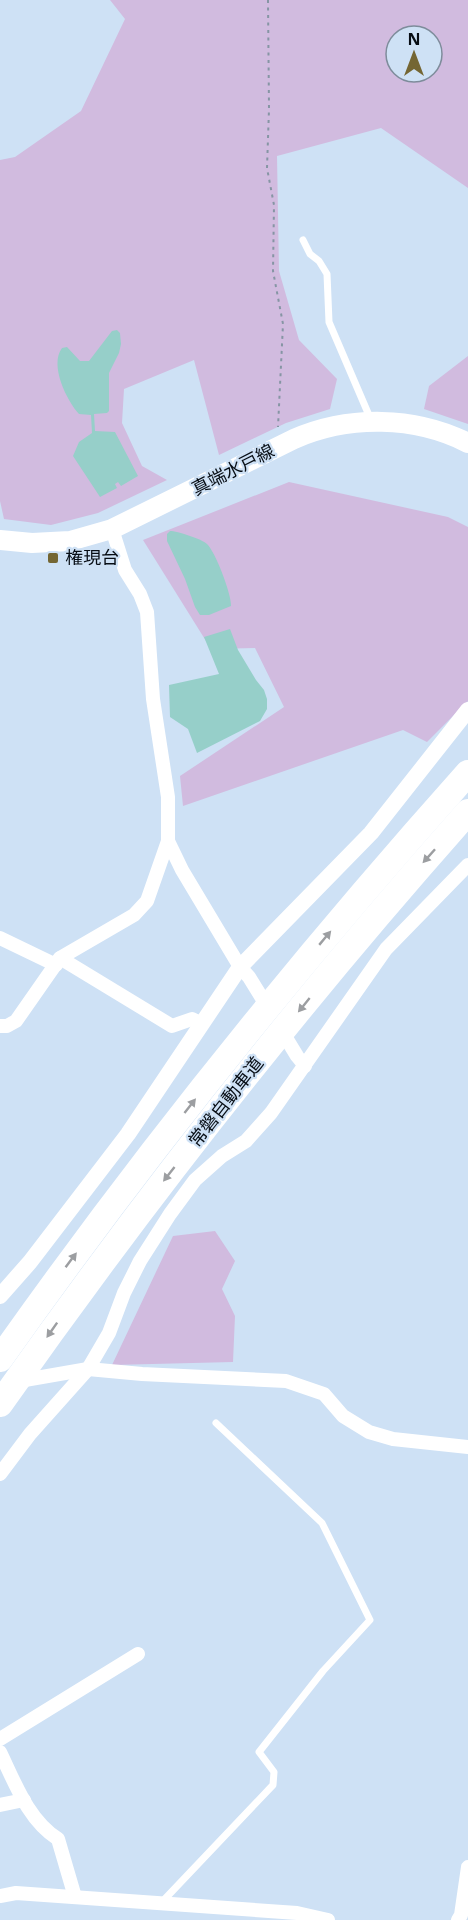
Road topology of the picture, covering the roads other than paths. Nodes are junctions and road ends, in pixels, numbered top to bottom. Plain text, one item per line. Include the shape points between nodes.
1 (303, 240) dead end
2 (372, 422) junction
3 (468, 443) edge
4 (112, 529) junction
5 (0, 540) edge
6 (468, 710) edge
7 (468, 773) edge
8 (468, 812) edge
9 (168, 841) junction
10 (468, 865) edge
11 (0, 938) edge
12 (58, 961) junction
13 (244, 972) junction
14 (202, 1024) junction
15 (0, 1026) edge
16 (301, 1061) junction
17 (0, 1296) edge
18 (0, 1359) edge
19 (88, 1369) junction
20 (0, 1384) edge
21 (0, 1404) edge
22 (216, 1423) dead end
23 (468, 1446) edge
24 (0, 1474) edge
25 (138, 1654) dead end
26 (0, 1739) edge
27 (1, 1757) edge
28 (24, 1800) junction
29 (0, 1805) edge
30 (468, 1867) edge
31 (0, 1896) edge
32 (75, 1897) junction
33 (161, 1903) junction
34 (328, 1920) edge
35 (458, 1920) edge

1 - 2 lane via 327,274 329,322
2 - 3 main road, 真端水戸線 via 402,423
2 - 4 main road, 真端水戸線 via 313,431
4 - 5 main road, 真端水戸線 via 70,541
4 - 9 street via 125,570 147,612 153,699 168,797
6 - 13 street via 371,833
18 -> 7 highway, 常磐自動車道 via 204,1087 385,866
8 -> 21 highway, 常磐自動車道 via 226,1100 69,1305
9 - 12 street via 147,901 134,915
9 - 13 street
10 - 16 street via 386,949
11 - 12 street
12 - 14 street via 172,1026 192,1019
12 - 15 street via 16,1021
13 - 14 street
13 - 16 street
14 - 17 street via 128,1134
16 - 19 street via 265,1120 246,1141 195,1180 170,1214 140,1261 109,1333
19 - 20 street
19 - 23 street via 286,1380 324,1394 343,1416 369,1432 393,1439
19 - 24 street
22 - 33 lane via 322,1523 370,1620 323,1671 259,1752 274,1772 273,1785
25 - 26 street
27 - 28 street
28 - 29 street
28 - 32 street via 44,1830 58,1839
30 - 35 street
31 - 32 street via 16,1893
32 - 33 street
33 - 34 street via 297,1913

